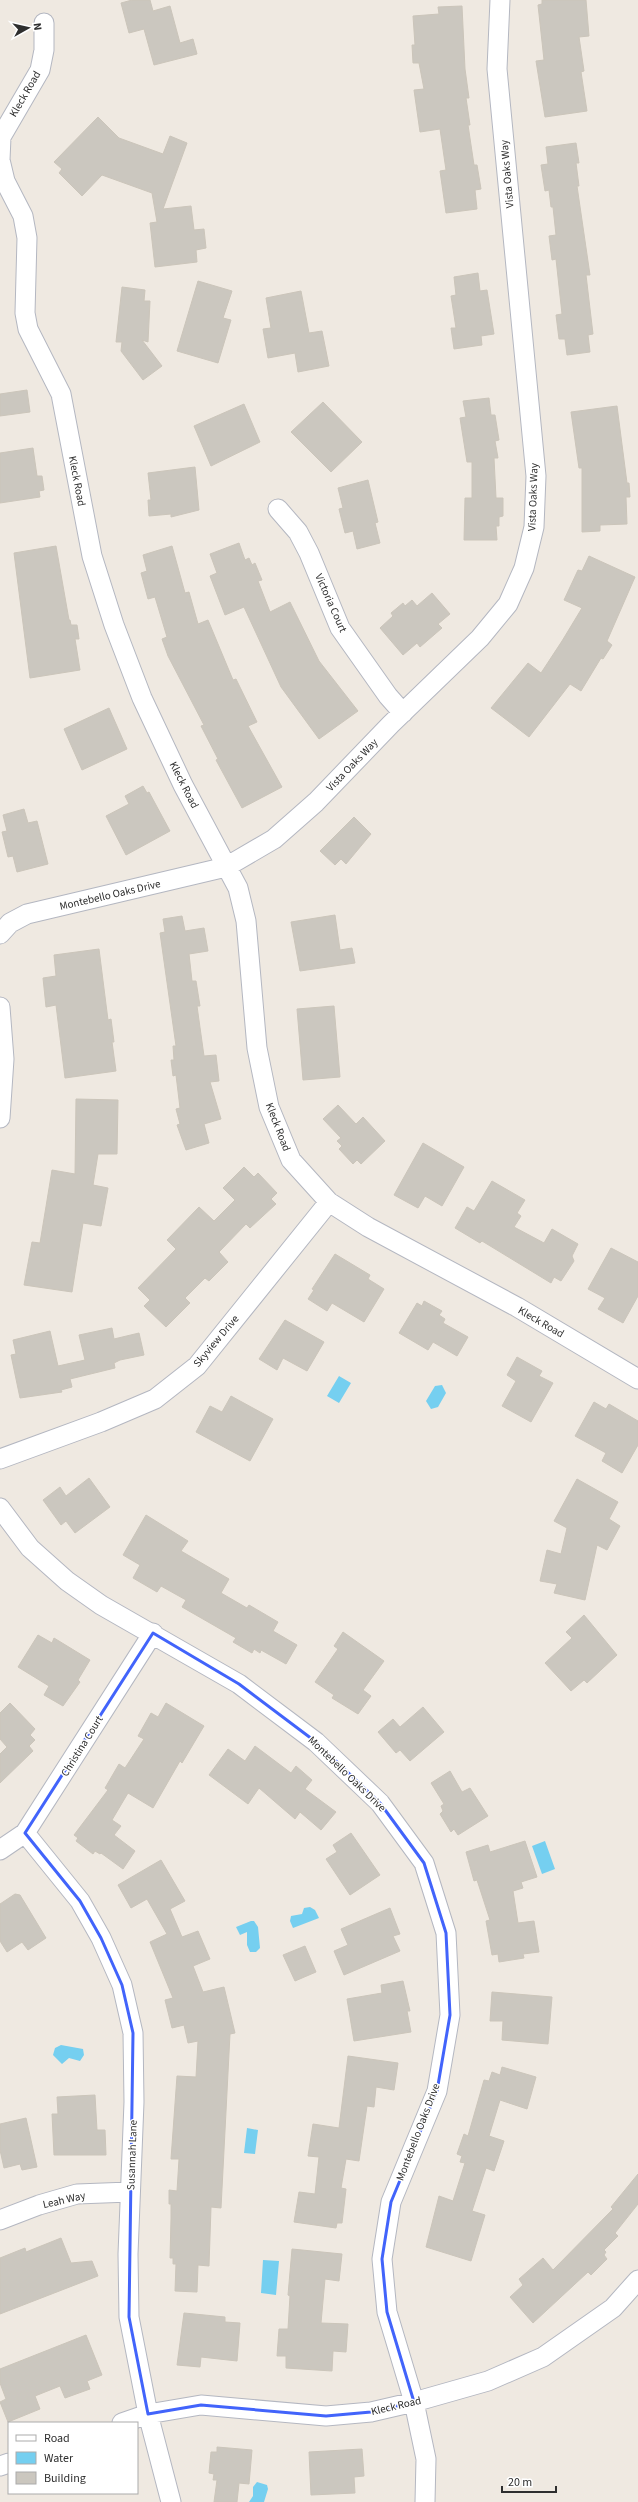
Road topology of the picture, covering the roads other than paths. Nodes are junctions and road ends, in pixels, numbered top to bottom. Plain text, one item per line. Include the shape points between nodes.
1 (500, 0) edge
2 (44, 23) dead end
3 (278, 509) dead end
4 (403, 713) junction
5 (226, 867) junction
6 (0, 934) edge
7 (0, 1007) edge
8 (2, 1059) edge
9 (0, 1118) edge
10 (329, 1202) junction
11 (638, 1379) edge
12 (0, 1459) edge
13 (0, 1508) edge
14 (153, 1632) junction
15 (26, 1833) junction
16 (0, 1850) edge
17 (130, 2192) junction
18 (0, 2220) edge
19 (638, 2280) edge
20 (414, 2402) junction
21 (148, 2414) junction
22 (125, 2422) edge
23 (170, 2502) edge
24 (425, 2502) edge

1 - 4 street, Vista Oaks Way via 498,70 536,476 534,528 524,568 508,604 480,638
2 - 5 street, Kleck Road via 44,50 40,70 1,137 0,160 5,181 23,216 27,238 25,313 28,328 61,394 92,556 114,625 142,698 183,785
3 - 4 street, Victoria Court via 298,532 309,553 340,628
4 - 5 street, Vista Oaks Way via 316,802 274,839
5 - 6 street, Montebello Oaks Drive via 27,914 10,923
5 - 10 street, Kleck Road via 238,888 246,921 256,1048 268,1107 291,1160
7 - 8 street
8 - 9 street
10 - 11 street, Kleck Road via 368,1227 517,1307
10 - 12 street, Skyview Drive via 197,1366 155,1399
13 - 14 street, Montebello Oaks Drive via 30,1548 67,1581 101,1605
14 - 15 street, Christina Court
14 - 20 street, Montebello Oaks Drive via 239,1684 316,1742 380,1804 424,1863 446,1933 450,2015 437,2091 391,2202 382,2259 387,2312
15 - 16 street, Christina Court
15 - 17 street, Susannah Lane via 80,1900 122,1985 133,2033 134,2102
17 - 18 street, Leah Way via 77,2194
17 - 21 street, Susannah Lane via 129,2317
19 - 20 street, Kleck Road via 613,2308 543,2357 488,2381
20 - 21 street, Kleck Road via 371,2412 326,2416 200,2405
20 - 24 street, Montebello Oaks Drive via 426,2459
21 - 22 street, Kleck Road
21 - 23 street, Susannah Lane

